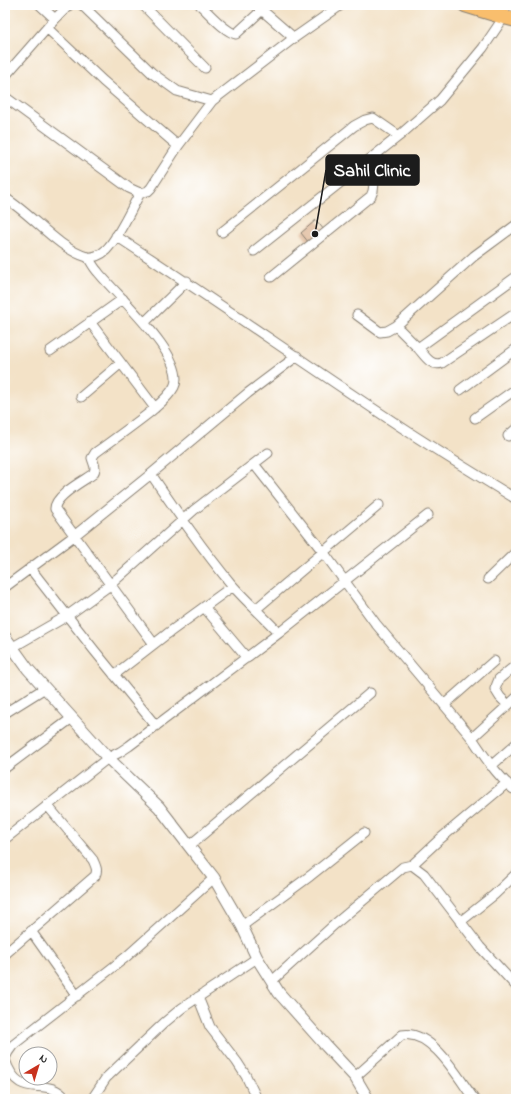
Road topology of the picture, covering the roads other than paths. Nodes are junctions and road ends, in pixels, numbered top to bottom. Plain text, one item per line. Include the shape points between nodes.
1 (40, 5) edge
2 (69, 5) edge
3 (82, 5) edge
4 (143, 5) edge
5 (200, 5) edge
6 (341, 5) edge
7 (465, 5) edge
8 (259, 8) edge
9 (55, 19) junction
10 (510, 19) edge
11 (47, 28) junction
12 (294, 38) junction
13 (205, 68) dead end
14 (5, 76) edge
15 (5, 97) edge
16 (212, 101) junction
17 (399, 136) junction
18 (178, 146) junction
19 (363, 165) junction
20 (140, 192) junction
21 (5, 198) edge
22 (516, 225) edge
23 (222, 232) dead end
24 (116, 236) junction
25 (254, 251) dead end
26 (88, 257) junction
27 (516, 276) edge
28 (271, 277) dead end
29 (186, 281) junction
30 (122, 299) junction
31 (516, 312) edge
32 (357, 315) dead end
33 (90, 322) junction
34 (144, 323) junction
35 (396, 326) junction
36 (418, 348) junction
37 (516, 349) edge
38 (50, 351) dead end
39 (297, 356) junction
40 (121, 363) junction
41 (516, 389) edge
42 (460, 390) dead end
43 (81, 396) dead end
44 (155, 408) junction
45 (475, 418) dead end
46 (516, 429) edge
47 (508, 436) dead end
48 (268, 453) dead end
49 (254, 464) junction
50 (151, 474) junction
51 (516, 499) edge
52 (380, 505) dead end
53 (428, 515) dead end
54 (182, 520) junction
55 (74, 536) junction
56 (516, 552) edge
57 (324, 553) junction
58 (30, 568) junction
59 (488, 579) dead end
60 (344, 580) junction
61 (110, 585) junction
62 (233, 586) junction
63 (5, 587) edge
64 (204, 607) junction
65 (256, 608) junction
66 (67, 616) junction
67 (279, 633) junction
68 (5, 637) edge
69 (154, 644) junction
70 (13, 647) junction
71 (247, 658) junction
72 (494, 661) dead end
73 (516, 665) edge
74 (114, 675) junction
75 (44, 688) junction
76 (370, 693) dead end
77 (516, 698) edge
78 (444, 704) junction
79 (508, 705) junction
80 (5, 713) edge
81 (72, 718) junction
82 (156, 726) junction
83 (472, 738) junction
84 (516, 744) edge
85 (108, 758) junction
86 (491, 766) junction
87 (5, 768) edge
88 (507, 783) junction
89 (516, 789) edge
90 (47, 805) junction
91 (364, 833) dead end
92 (5, 838) edge
93 (189, 846) junction
94 (412, 865) junction
95 (516, 874) edge
96 (214, 878) junction
97 (460, 922) junction
98 (242, 926) junction
99 (31, 931) junction
100 (5, 954) edge
101 (257, 958) junction
102 (272, 981) junction
103 (516, 986) edge
104 (77, 996) junction
105 (198, 998) junction
106 (5, 1059) edge
107 (355, 1077) junction
108 (9, 1080) edge
109 (66, 1099) edge
110 (92, 1099) edge
111 (257, 1099) edge
112 (368, 1099) edge
113 (474, 1099) edge

1 - 9 street
2 - 9 street
3 - 16 street via 152,73 169,86 177,91
4 - 13 street
5 - 8 street via 226,29 236,34
6 - 12 street
7 - 10 main road
8 - 12 street
9 - 11 street
10 - 17 street via 440,100
11 - 14 street
11 - 18 street
12 - 16 street
15 - 20 street via 129,188
16 - 18 street
17 - 19 street
17 - 23 street via 373,118 365,120 354,126
18 - 20 street via 154,185 148,191
19 - 25 street
19 - 28 street via 374,183 371,196
20 - 24 street
21 - 26 street via 72,250
22 - 35 street via 474,256
24 - 26 street via 105,251 98,256
24 - 29 street
26 - 30 street
27 - 36 street
29 - 34 street
29 - 39 street
30 - 33 street
30 - 34 street
31 - 36 street via 442,363 435,364 430,361
32 - 35 street via 380,332
33 - 38 street
33 - 40 street
34 - 44 street via 170,357 177,378 170,394
35 - 36 street
37 - 42 street
39 - 50 street via 248,393
39 - 51 street via 453,461
40 - 43 street
40 - 44 street
41 - 45 street
44 - 55 street via 95,453 92,458 96,467 93,474 56,501 55,509
46 - 47 street
48 - 49 street
49 - 54 street
49 - 57 street
50 - 54 street
50 - 55 street
52 - 57 street
53 - 60 street
54 - 61 street
54 - 62 street
55 - 58 street
55 - 61 street
56 - 59 street
57 - 60 street
57 - 65 street
58 - 63 street
58 - 66 street
60 - 67 street
60 - 78 street via 376,624
61 - 66 street
61 - 69 street
62 - 64 street
62 - 65 street
64 - 69 street
64 - 71 street
65 - 67 street
66 - 70 street
66 - 74 street
67 - 71 street
68 - 70 street
69 - 74 street
70 - 75 street
71 - 82 street
72 - 78 street
73 - 79 street via 499,679 495,689
74 - 82 street
75 - 80 street
75 - 81 street
76 - 93 street
77 - 79 street
78 - 83 street
79 - 83 street
81 - 85 street
81 - 87 street
82 - 85 street
83 - 86 street
84 - 86 street
85 - 90 street
85 - 93 street via 158,807
86 - 88 street
88 - 89 street
88 - 94 street
90 - 92 street
90 - 99 street via 93,860 97,872
91 - 98 street
93 - 96 street
94 - 97 street via 424,874
94 - 102 street via 403,867
95 - 97 street
96 - 98 street
96 - 104 street via 126,958
97 - 103 street
98 - 101 street
99 - 100 street
99 - 104 street
101 - 102 street
101 - 105 street
102 - 107 street via 279,993
104 - 106 street via 13,1045
105 - 110 street via 164,1023 106,1078
105 - 111 street via 210,1027 240,1066
106 - 108 street
107 - 112 street
107 - 113 street via 402,1035 410,1034 431,1045 442,1055
108 - 109 street via 28,1090 57,1090

